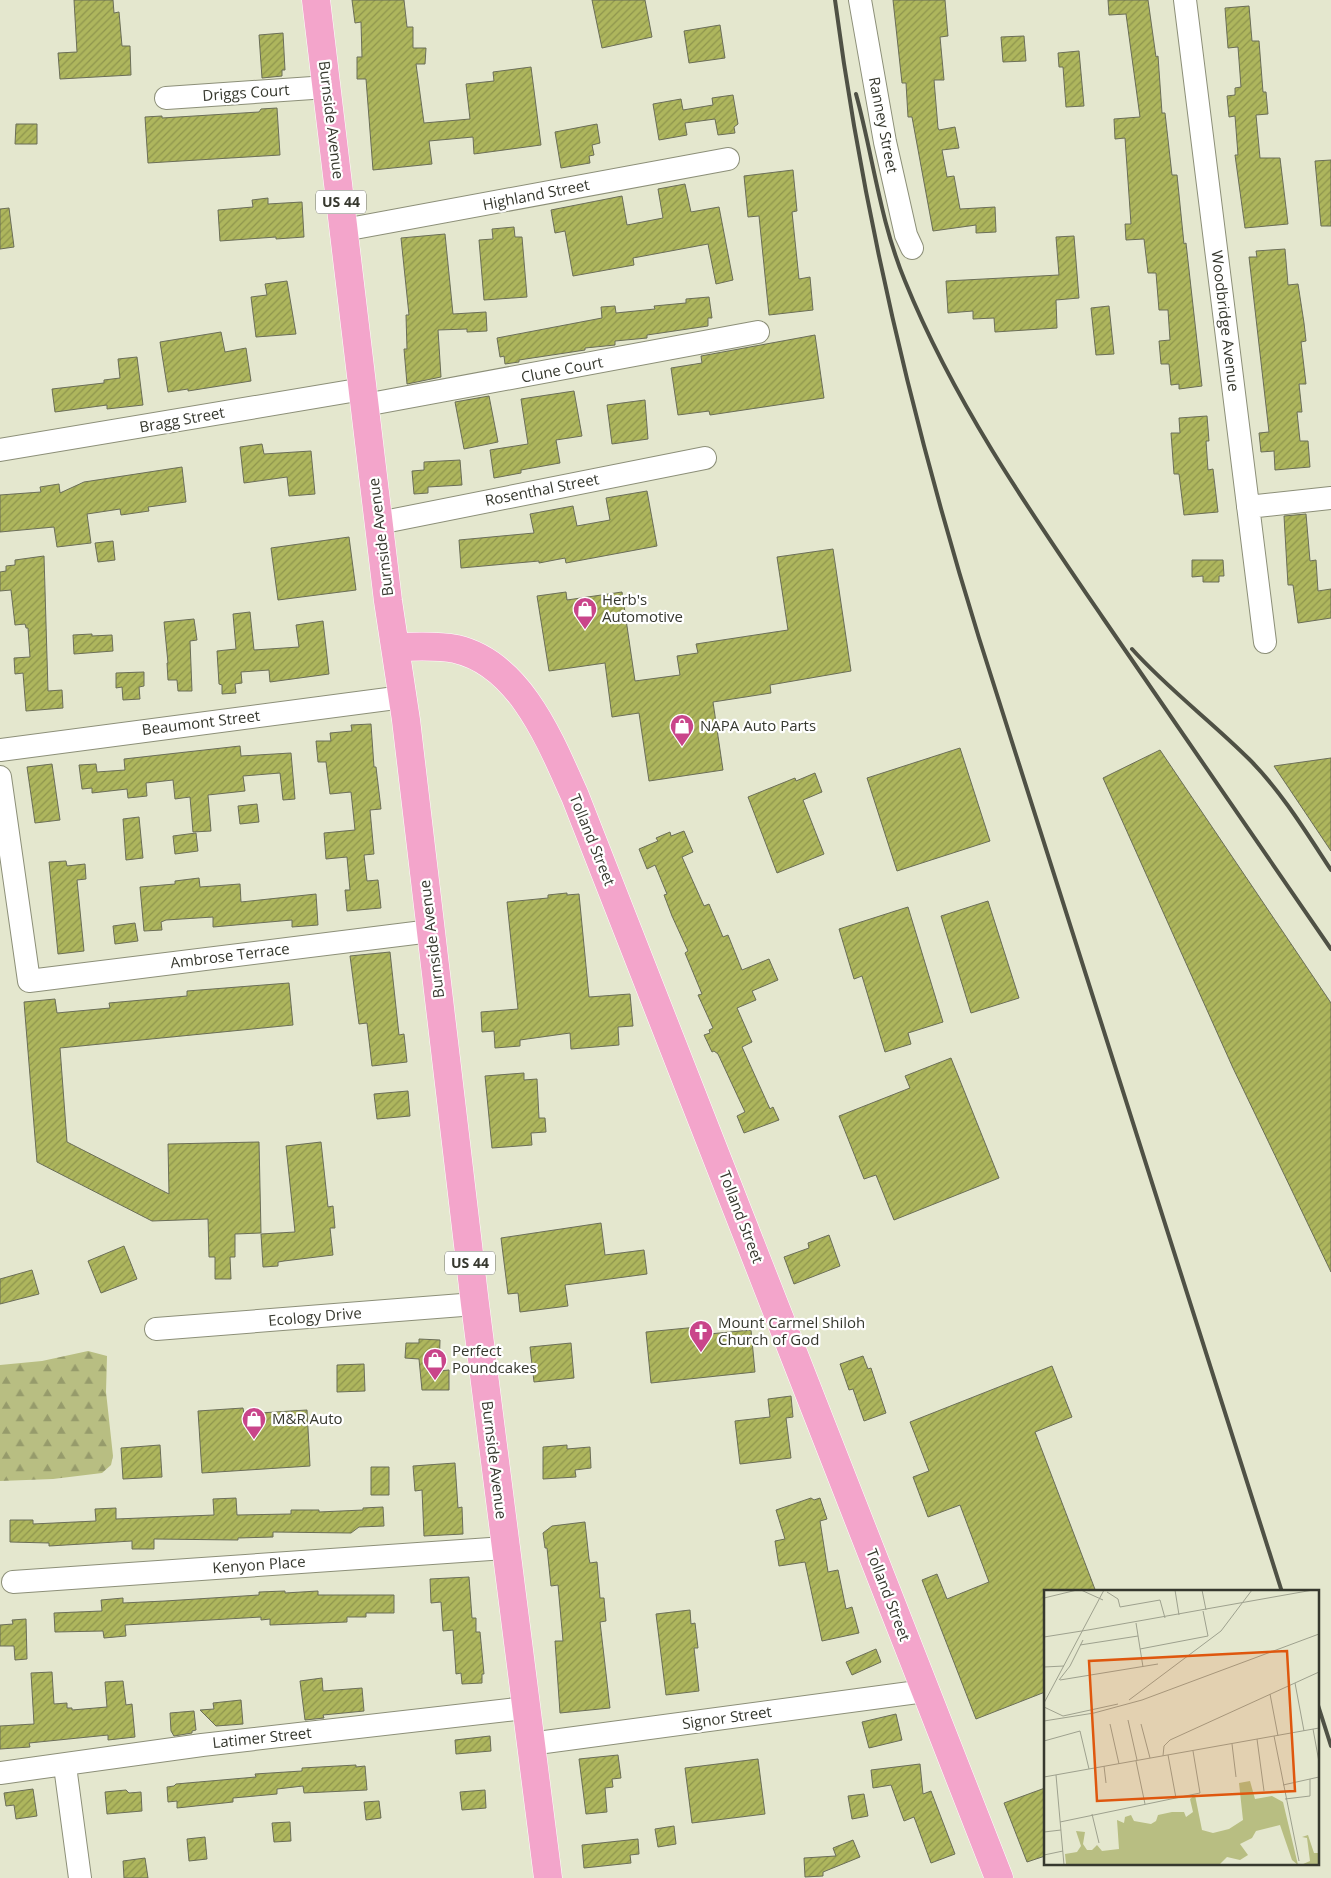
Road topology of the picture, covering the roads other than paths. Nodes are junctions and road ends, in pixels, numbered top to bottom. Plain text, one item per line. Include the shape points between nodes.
1 (316, 0) edge
2 (860, 0) edge
3 (1185, 0) edge
4 (327, 88) junction
5 (166, 98) dead end
6 (728, 159) dead end
7 (344, 230) junction
8 (912, 248) dead end
9 (758, 332) dead end
10 (364, 397) junction
11 (0, 450) edge
12 (705, 458) dead end
13 (1331, 498) edge
14 (1248, 507) junction
15 (379, 523) junction
16 (1265, 642) dead end
17 (395, 647) junction
18 (403, 697) junction
19 (0, 750) edge
20 (0, 777) edge
21 (431, 931) junction
22 (475, 1304) junction
23 (156, 1329) dead end
24 (505, 1548) junction
25 (13, 1582) dead end
26 (925, 1691) junction
27 (525, 1708) junction
28 (530, 1744) junction
29 (64, 1766) junction
30 (0, 1773) edge
31 (80, 1878) edge
32 (548, 1878) edge
33 (999, 1878) edge

1 - 4 main road, Burnside Avenue / US 44
2 - 8 street, Ranney Street via 885,142 906,235
3 - 14 street, Woodbridge Avenue
4 - 5 street, Driggs Court
4 - 7 main road, Burnside Avenue / US 44
6 - 7 street, Highland Street
7 - 10 main road, Burnside Avenue / US 44
9 - 10 street, Clune Court
10 - 11 street, Bragg Street
10 - 15 main road, Burnside Avenue / US 44
12 - 15 street, Rosenthal Street
13 - 14 street
14 - 16 street, Woodbridge Avenue
15 - 17 main road, Burnside Avenue / US 44
17 - 18 main road, Burnside Avenue / US 44
17 - 26 main road, Tolland Street via 440,647 458,650 486,662 519,690 541,722 575,796
18 - 19 street, Beaumont Street
18 - 21 main road, Burnside Avenue / US 44
20 - 21 street, Ambrose Terrace via 29,982
21 - 22 main road, Burnside Avenue / US 44
22 - 23 street, Ecology Drive
22 - 24 main road, Burnside Avenue / US 44
24 - 25 street, Kenyon Place
24 - 27 main road, Burnside Avenue / US 44
26 - 28 street, Signor Street
26 - 33 main road, Tolland Street
27 - 28 main road, Burnside Avenue / US 44
27 - 29 street, Latimer Street via 202,1745
28 - 32 main road, Burnside Avenue / US 44
29 - 30 street, Latimer Street
29 - 31 street

